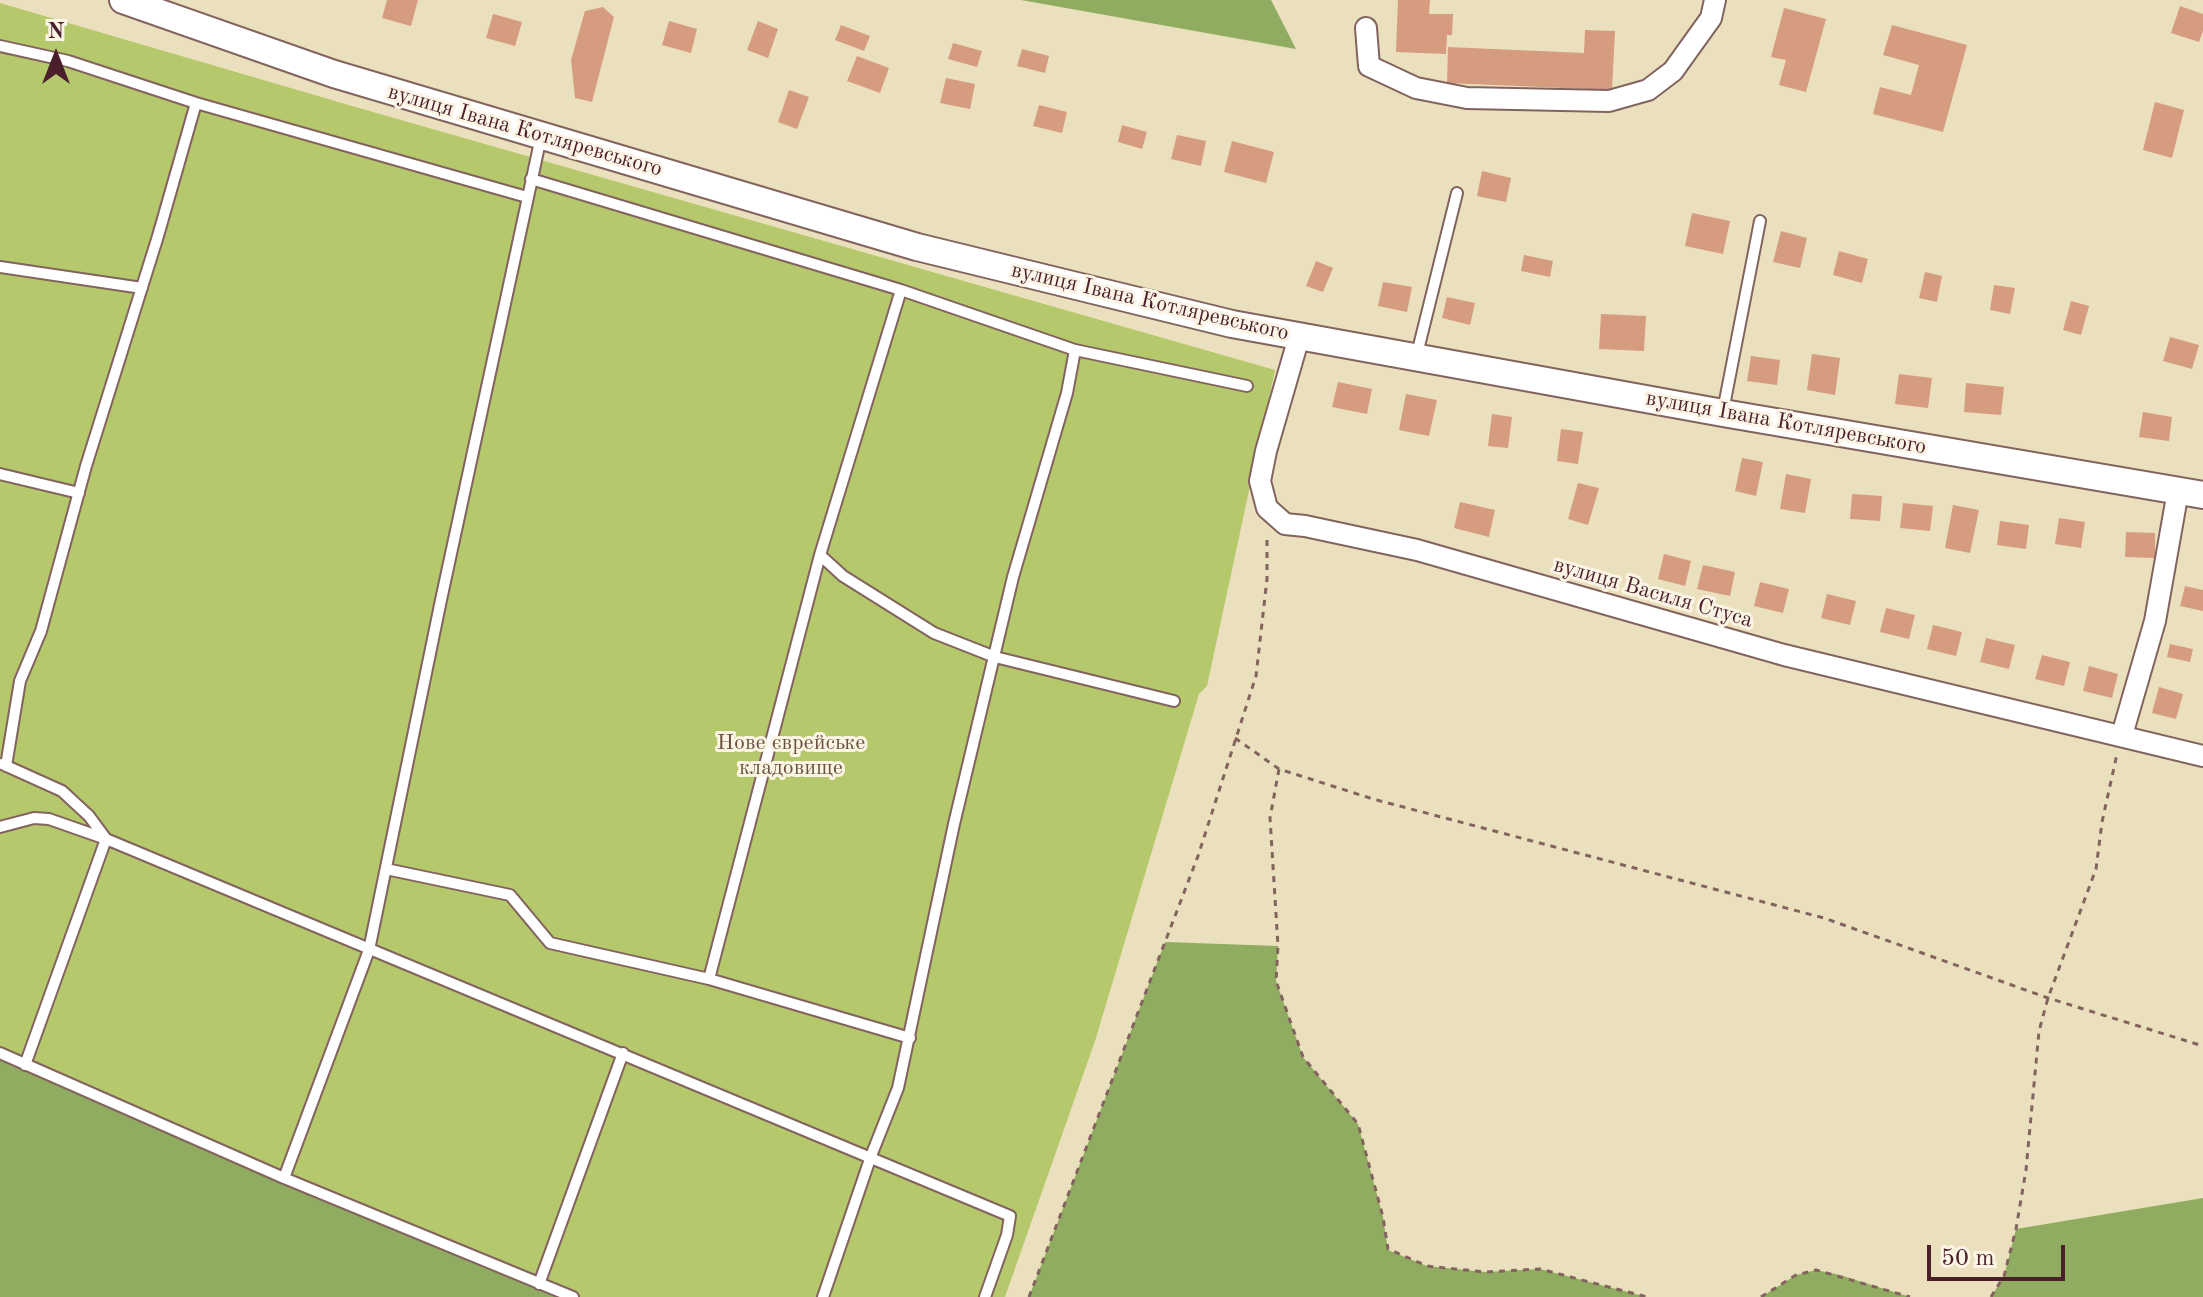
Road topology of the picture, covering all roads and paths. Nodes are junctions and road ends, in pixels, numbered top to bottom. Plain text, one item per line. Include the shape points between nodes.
1 (123, 0) edge
2 (1715, 0) edge
3 (1366, 28) dead end
4 (0, 46) edge
5 (196, 103) junction
6 (541, 135) junction
7 (531, 179) junction
8 (1457, 193) dead end
9 (527, 197) junction
10 (1760, 221) dead end
11 (0, 267) edge
12 (142, 288) junction
13 (901, 290) junction
14 (1299, 337) junction
15 (1075, 350) junction
16 (1416, 358) junction
17 (1247, 386) dead end
18 (1723, 413) junction
19 (0, 474) edge
20 (79, 493) junction
21 (2197, 493) edge
22 (1267, 508) junction
23 (820, 555) junction
24 (995, 657) junction
25 (1174, 701) dead end
26 (2122, 735) junction
27 (1235, 738) junction
28 (2203, 756) edge
29 (3, 765) edge
30 (1279, 769) junction
31 (0, 827) edge
32 (106, 839) junction
33 (386, 869) junction
34 (369, 950) junction
35 (709, 979) junction
36 (2048, 998) junction
37 (910, 1038) junction
38 (2203, 1046) edge
39 (0, 1053) edge
40 (623, 1053) junction
41 (25, 1065) junction
42 (871, 1156) junction
43 (284, 1178) junction
44 (539, 1284) junction
45 (573, 1297) edge
46 (823, 1297) edge
47 (985, 1297) edge
48 (1029, 1297) edge
49 (1647, 1297) edge
50 (1761, 1297) edge
51 (1910, 1297) edge
52 (1991, 1297) edge

1 - 6 street, вулиця Івана Котляревського via 334,74
2 - 3 street via 1711,18 1673,71 1648,90 1609,101 1467,98 1416,88 1369,66
4 - 5 lane via 68,61
5 - 9 lane
5 - 12 lane
6 - 7 lane
6 - 14 street, вулиця Івана Котляревського via 917,247
7 - 9 lane
7 - 13 lane
8 - 16 lane
9 - 33 lane
10 - 18 lane
11 - 12 lane
12 - 20 lane
13 - 15 lane
13 - 23 lane
14 - 16 street, вулиця Івана Котляревського
14 - 22 street via 1260,481
15 - 17 lane
15 - 24 lane
16 - 18 street, вулиця Івана Котляревського
18 - 21 street, вулиця Івана Котляревського
19 - 20 lane
20 - 29 lane via 41,631 20,681
21 - 26 street
22 - 26 street, вулиця Василя Стуса via 1285,524 1417,550 1784,655
22 - 27 path via 1267,579 1256,676
23 - 24 lane via 843,576 934,633
23 - 35 lane
24 - 25 lane
24 - 37 lane
26 - 28 street, вулиця Василя Стуса
26 - 36 path via 2096,869
27 - 30 path
27 - 48 path via 1198,856
29 - 32 lane via 62,791
30 - 36 path via 1373,799 1824,918
30 - 49 path via 1270,818 1276,981 1303,1057 1358,1124 1388,1249 1427,1266 1485,1272 1540,1269
31 - 32 lane via 49,819
32 - 34 lane
32 - 41 lane
33 - 34 lane
33 - 35 lane via 510,895 550,943
34 - 40 lane
34 - 43 lane
35 - 37 lane
36 - 38 path
36 - 52 path via 2035,1053 2016,1229 2004,1276
37 - 42 lane via 898,1088
39 - 41 lane
40 - 42 lane
40 - 44 lane
41 - 43 lane
42 - 46 lane
42 - 47 lane via 1010,1216
43 - 44 lane
44 - 45 lane
50 - 51 path via 1796,1275 1816,1270

